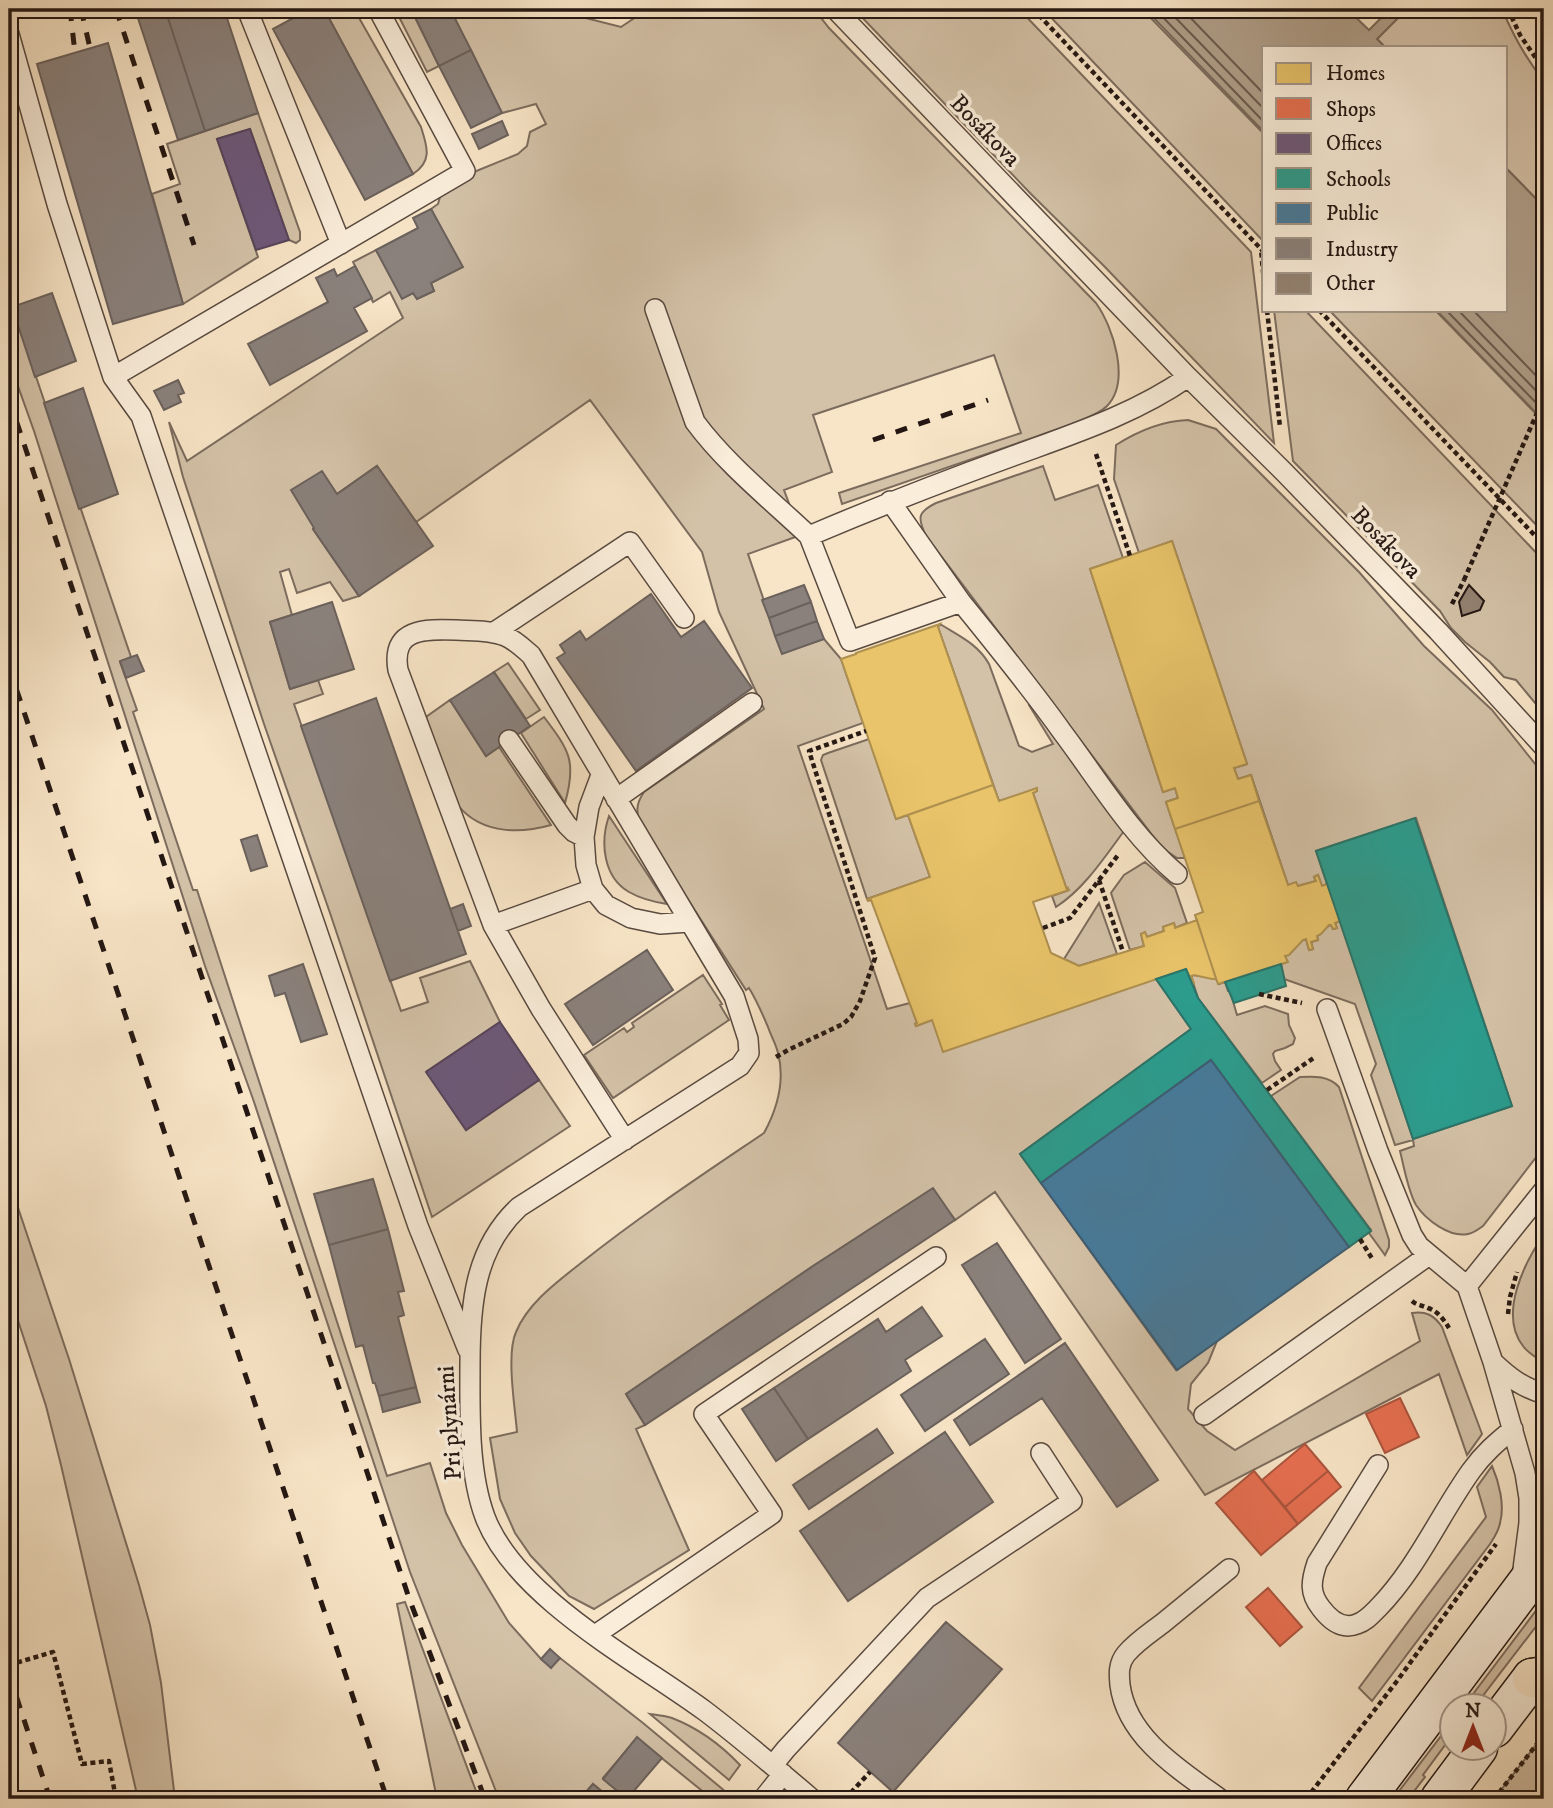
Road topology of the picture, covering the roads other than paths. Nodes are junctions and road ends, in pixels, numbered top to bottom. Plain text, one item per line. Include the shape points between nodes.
1 (247, 9) edge
2 (378, 9) edge
3 (835, 9) edge
4 (9, 34) edge
5 (341, 244) junction
6 (655, 309) dead end
7 (113, 377) junction
8 (1188, 377) junction
9 (890, 501) junction
10 (809, 536) junction
11 (961, 602) junction
12 (684, 618) dead end
13 (493, 633) junction
14 (752, 703) dead end
15 (509, 740) dead end
16 (1544, 747) edge
17 (601, 775) junction
18 (616, 799) junction
19 (584, 837) junction
20 (1177, 874) dead end
21 (593, 889) junction
22 (689, 922) junction
23 (494, 925) junction
24 (1327, 1009) road end
25 (625, 1140) junction
26 (1544, 1190) edge
27 (1429, 1255) junction
28 (936, 1257) dead end
29 (1467, 1286) junction
30 (470, 1354) junction
31 (1493, 1362) junction
32 (1544, 1394) edge
33 (1204, 1415) dead end
34 (1513, 1429) junction
35 (1041, 1453) dead end
36 (1378, 1465) dead end
37 (1544, 1560) edge
38 (1229, 1569) dead end
39 (1519, 1596) junction
40 (594, 1635) junction
41 (1538, 1677) edge
42 (1508, 1711) edge
43 (1468, 1762) edge
44 (778, 1770) junction
45 (762, 1799) edge
46 (812, 1799) edge
47 (1220, 1799) edge
48 (1365, 1799) edge
49 (1440, 1799) edge

1 - 5 lane
2 - 5 lane via 465,171
3 - 8 lane, Bosákova
4 - 7 lane
5 - 7 lane
6 - 10 lane via 695,422
7 - 30 lane via 141,416 418,1226
8 - 9 lane via 1108,421
8 - 16 lane, Bosákova via 1438,631
9 - 10 lane
9 - 11 lane
10 - 11 lane via 850,641
11 - 20 lane via 1136,832
12 - 13 lane via 630,542
13 - 17 lane via 531,655
13 - 23 lane via 418,631 402,642 396,659
14 - 18 lane
15 - 19 lane via 567,825
17 - 18 lane
17 - 19 lane
18 - 22 lane
19 - 21 lane
21 - 22 lane via 606,905 631,918 660,924
21 - 23 lane
22 - 25 lane, Pri plynárni via 734,996 749,1053 740,1066
23 - 25 lane via 541,1009
24 - 27 lane via 1402,1214
25 - 30 lane, Pri plynárni via 519,1207 495,1234 474,1290
26 - 29 lane
27 - 29 lane
27 - 33 lane
28 - 40 lane via 704,1413 772,1514
29 - 31 lane
30 - 40 lane, Pri plynárni via 470,1431 485,1517 518,1569 547,1599
31 - 32 lane via 1512,1380
31 - 34 lane
34 - 36 lane via 1472,1470 1388,1598 1367,1620 1340,1626 1318,1605 1311,1584 1317,1563
34 - 39 lane via 1529,1498
35 - 44 lane via 1072,1501 928,1598 786,1748
37 - 39 street
38 - 47 lane via 1124,1656 1118,1671 1121,1692 1141,1734
39 - 48 street
40 - 44 lane, Pri plynárni via 707,1712
41 - 42 street
43 - 49 street
44 - 45 lane
44 - 46 lane, Pri plynárni

